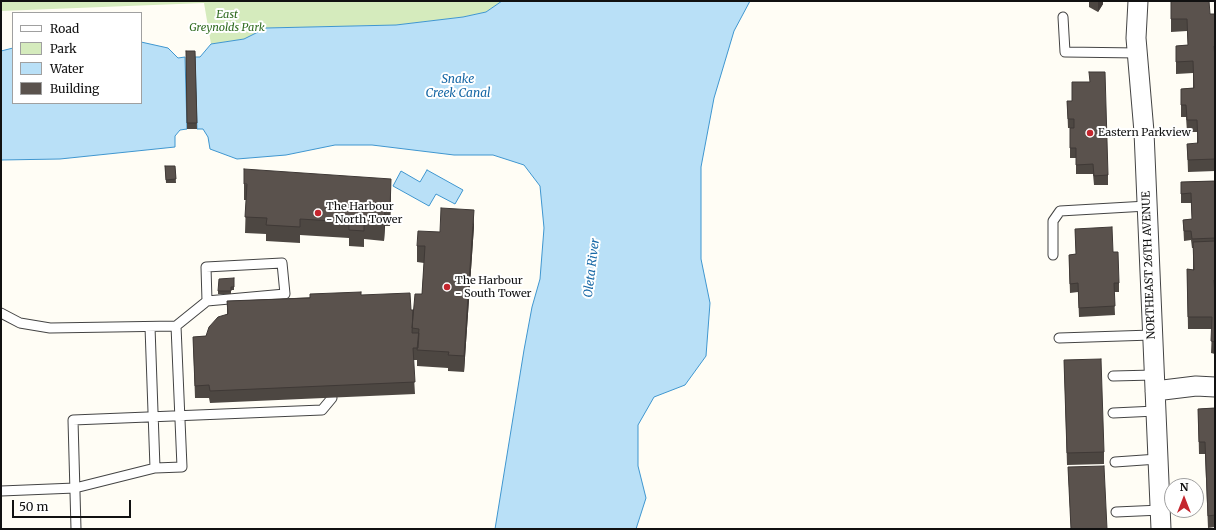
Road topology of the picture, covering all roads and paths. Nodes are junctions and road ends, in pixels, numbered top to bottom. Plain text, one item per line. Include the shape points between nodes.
1 (1138, 1) edge
2 (1063, 17) dead end
3 (1138, 53) junction
4 (1147, 206) junction
5 (1053, 255) dead end
6 (207, 301) junction
7 (1, 313) edge
8 (176, 326) junction
9 (150, 327) junction
10 (1152, 335) junction
11 (1059, 338) dead end
12 (1113, 376) dead end
13 (1154, 383) junction
14 (1215, 387) edge
15 (332, 398) edge
16 (1156, 412) junction
17 (1113, 413) dead end
18 (180, 416) junction
19 (152, 417) junction
20 (1158, 459) junction
21 (1115, 462) dead end
22 (155, 468) junction
23 (75, 488) junction
24 (1, 491) edge
25 (1160, 510) junction
26 (1116, 512) dead end
27 (76, 529) edge
28 (1162, 529) edge

1 - 3 street, NORTHEAST 26TH AVENUE
2 - 3 lane via 1065,52
3 - 4 street, NORTHEAST 26TH AVENUE
4 - 5 lane via 1060,211 1053,221
4 - 10 street, NORTHEAST 26TH AVENUE
6 - 6 lane via 206,267 282,263 285,294
6 - 8 lane
7 - 9 lane via 20,323 50,328
8 - 9 lane
8 - 18 lane
9 - 19 lane
10 - 11 lane
10 - 13 street, NORTHEAST 26TH AVENUE
12 - 13 lane
13 - 14 street
13 - 16 street, NORTHEAST 26TH AVENUE
15 - 18 lane via 322,410
16 - 17 lane
16 - 20 street, NORTHEAST 26TH AVENUE
18 - 19 lane
18 - 22 lane via 182,466
19 - 22 lane
19 - 23 lane via 73,420
20 - 21 lane
20 - 25 street, NORTHEAST 26TH AVENUE
22 - 23 lane
23 - 24 lane
23 - 27 lane
25 - 26 lane
25 - 28 street, NORTHEAST 26TH AVENUE

